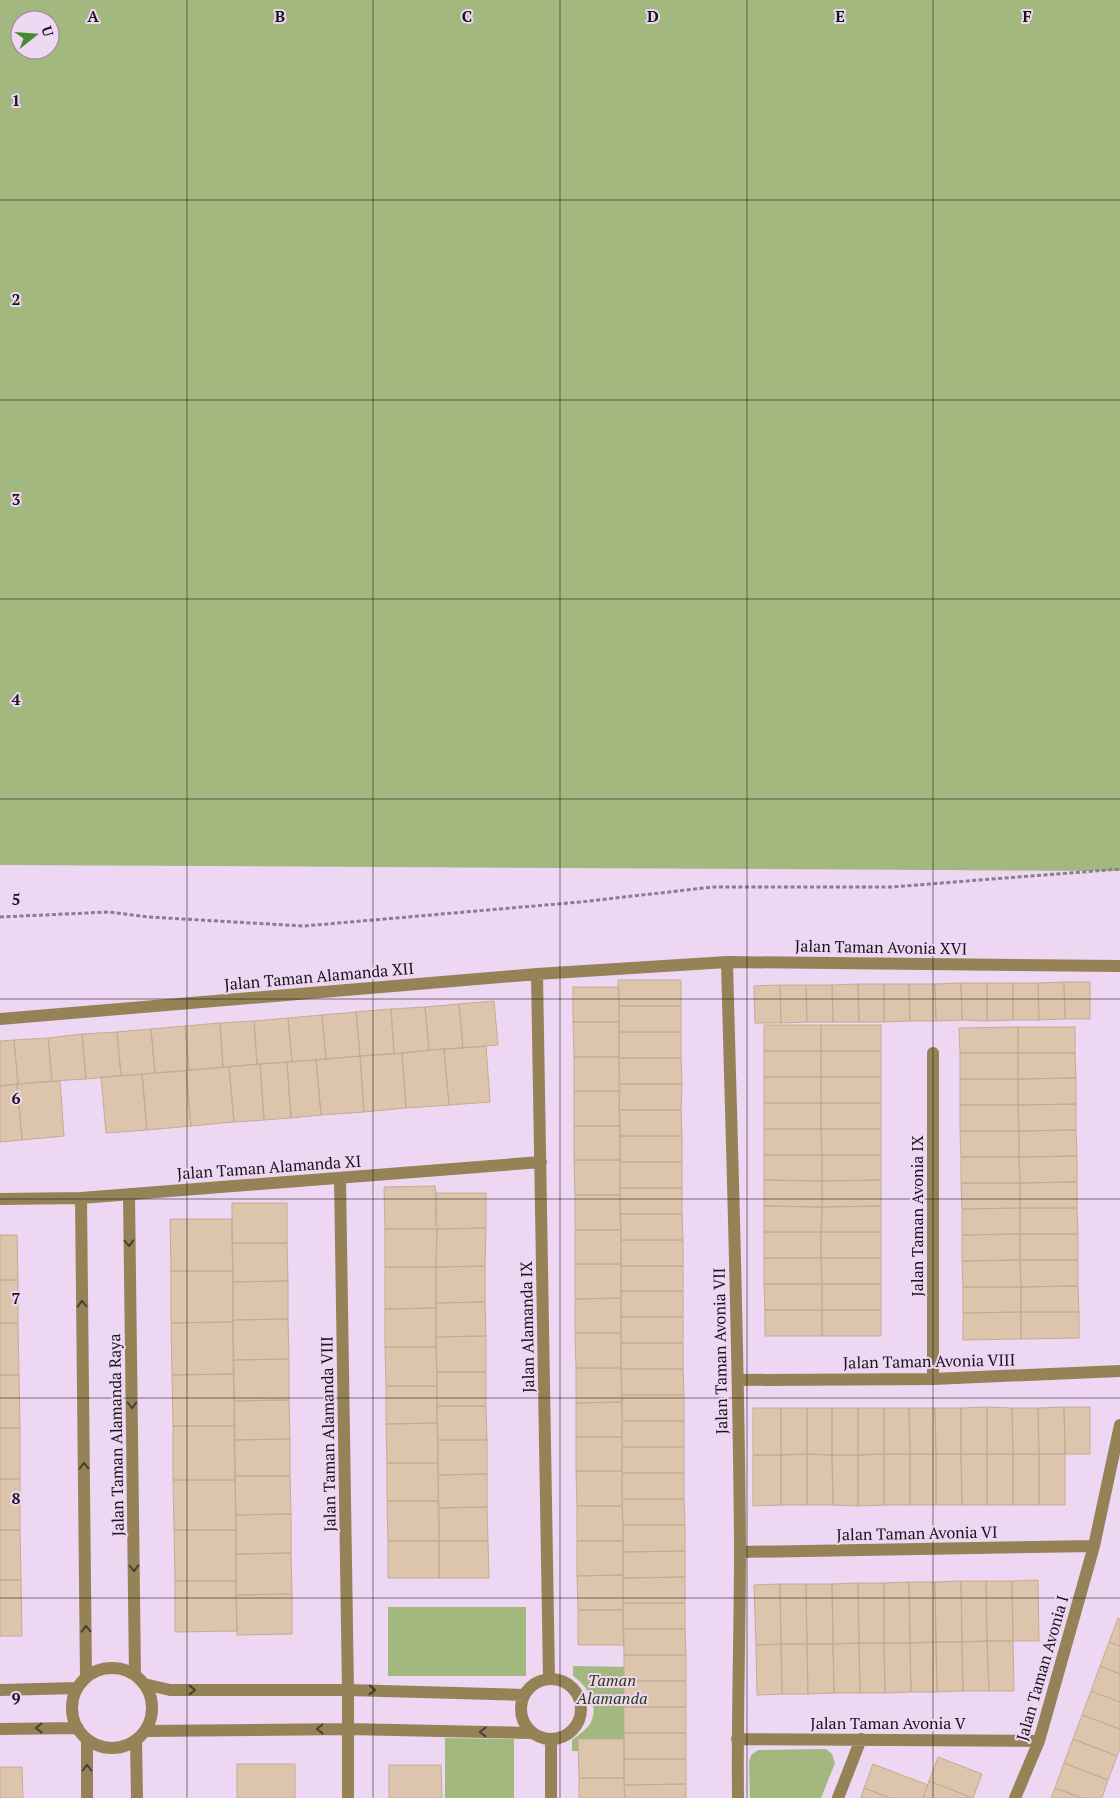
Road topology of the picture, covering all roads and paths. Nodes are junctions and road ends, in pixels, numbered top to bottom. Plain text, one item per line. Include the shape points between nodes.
1 (1120, 869) edge
2 (0, 917) edge
3 (727, 962) junction
4 (1120, 966) edge
5 (642, 968) joint
6 (538, 974) junction
7 (0, 1019) edge
8 (933, 1053) dead end
9 (541, 1162) junction
10 (340, 1178) junction
11 (129, 1194) junction
12 (81, 1198) junction
13 (0, 1199) edge
14 (1120, 1371) edge
15 (933, 1379) junction
16 (738, 1380) junction
17 (1120, 1425) edge
18 (1094, 1546) junction
19 (740, 1552) junction
20 (86, 1678) junction
21 (549, 1678) junction
22 (140, 1680) junction
23 (77, 1688) junction
24 (0, 1690) edge
25 (348, 1690) junction
26 (524, 1695) junction
27 (78, 1728) junction
28 (0, 1729) edge
29 (348, 1729) junction
30 (532, 1733) junction
31 (141, 1736) junction
32 (87, 1739) junction
33 (737, 1739) junction
34 (861, 1739) junction
35 (551, 1740) junction
36 (1039, 1741) junction
37 (87, 1798) edge
38 (137, 1798) edge
39 (348, 1798) edge
40 (550, 1798) edge
41 (738, 1798) edge
42 (838, 1798) edge
43 (1015, 1798) edge

1 - 2 path via 891,887 713,887 304,926 108,912
3 - 4 street, Jalan Taman Avonia XVI
3 - 5 street, Jalan Taman Avonia XVI
3 - 16 street, Jalan Taman Avonia VII
5 - 6 street, Jalan Taman Alamanda XII
6 - 7 street, Jalan Taman Alamanda XII
6 - 9 street, Jalan Alamanda IX
8 - 15 street, Jalan Taman Avonia IX
9 - 10 street, Jalan Taman Alamanda XI
9 - 21 street, Jalan Alamanda IX
10 - 11 street, Jalan Taman Alamanda XI
10 - 25 street, Jalan Taman Alamanda VIII
11 - 12 street, Jalan Taman Alamanda XI
11 -> 22 street, Jalan Taman Alamanda Raya
12 - 13 street, Jalan Taman Alamanda XI
20 -> 12 street, Jalan Taman Alamanda Raya
14 - 15 street, Jalan Taman Avonia VIII
15 - 16 street, Jalan Taman Avonia VIII
16 - 19 street, Jalan Taman Avonia VII
17 - 18 street, Jalan Taman Avonia I
18 - 19 street, Jalan Taman Avonia VI
18 - 36 street, Jalan Taman Avonia I
19 - 33 street, Jalan Taman Avonia VII
20 - 22 street via 112,1668 124,1670
20 - 23 street
21 - 26 street via 539,1680
21 - 35 street via 559,1679 575,1690 582,1708 581,1718 570,1734
22 -> 25 street via 170,1690
22 - 31 street via 150,1695 152,1708 150,1720
23 - 24 street
23 - 27 street via 73,1715
25 -> 26 street
25 - 29 street, Jalan Taman Alamanda VIII
26 - 30 street via 522,1715
27 -> 28 street
27 - 32 street
30 -> 29 street
29 -> 31 street
29 - 39 street, Jalan Taman Alamanda VIII
30 - 35 street
31 - 32 street via 125,1746 113,1748 99,1746
31 - 38 street
37 -> 32 street
33 - 34 street, Jalan Taman Avonia V
33 - 41 street, Jalan Taman Avonia VII
34 - 36 street, Jalan Taman Avonia V
34 - 42 street
35 - 40 street
36 - 43 street, Jalan Taman Avonia I

